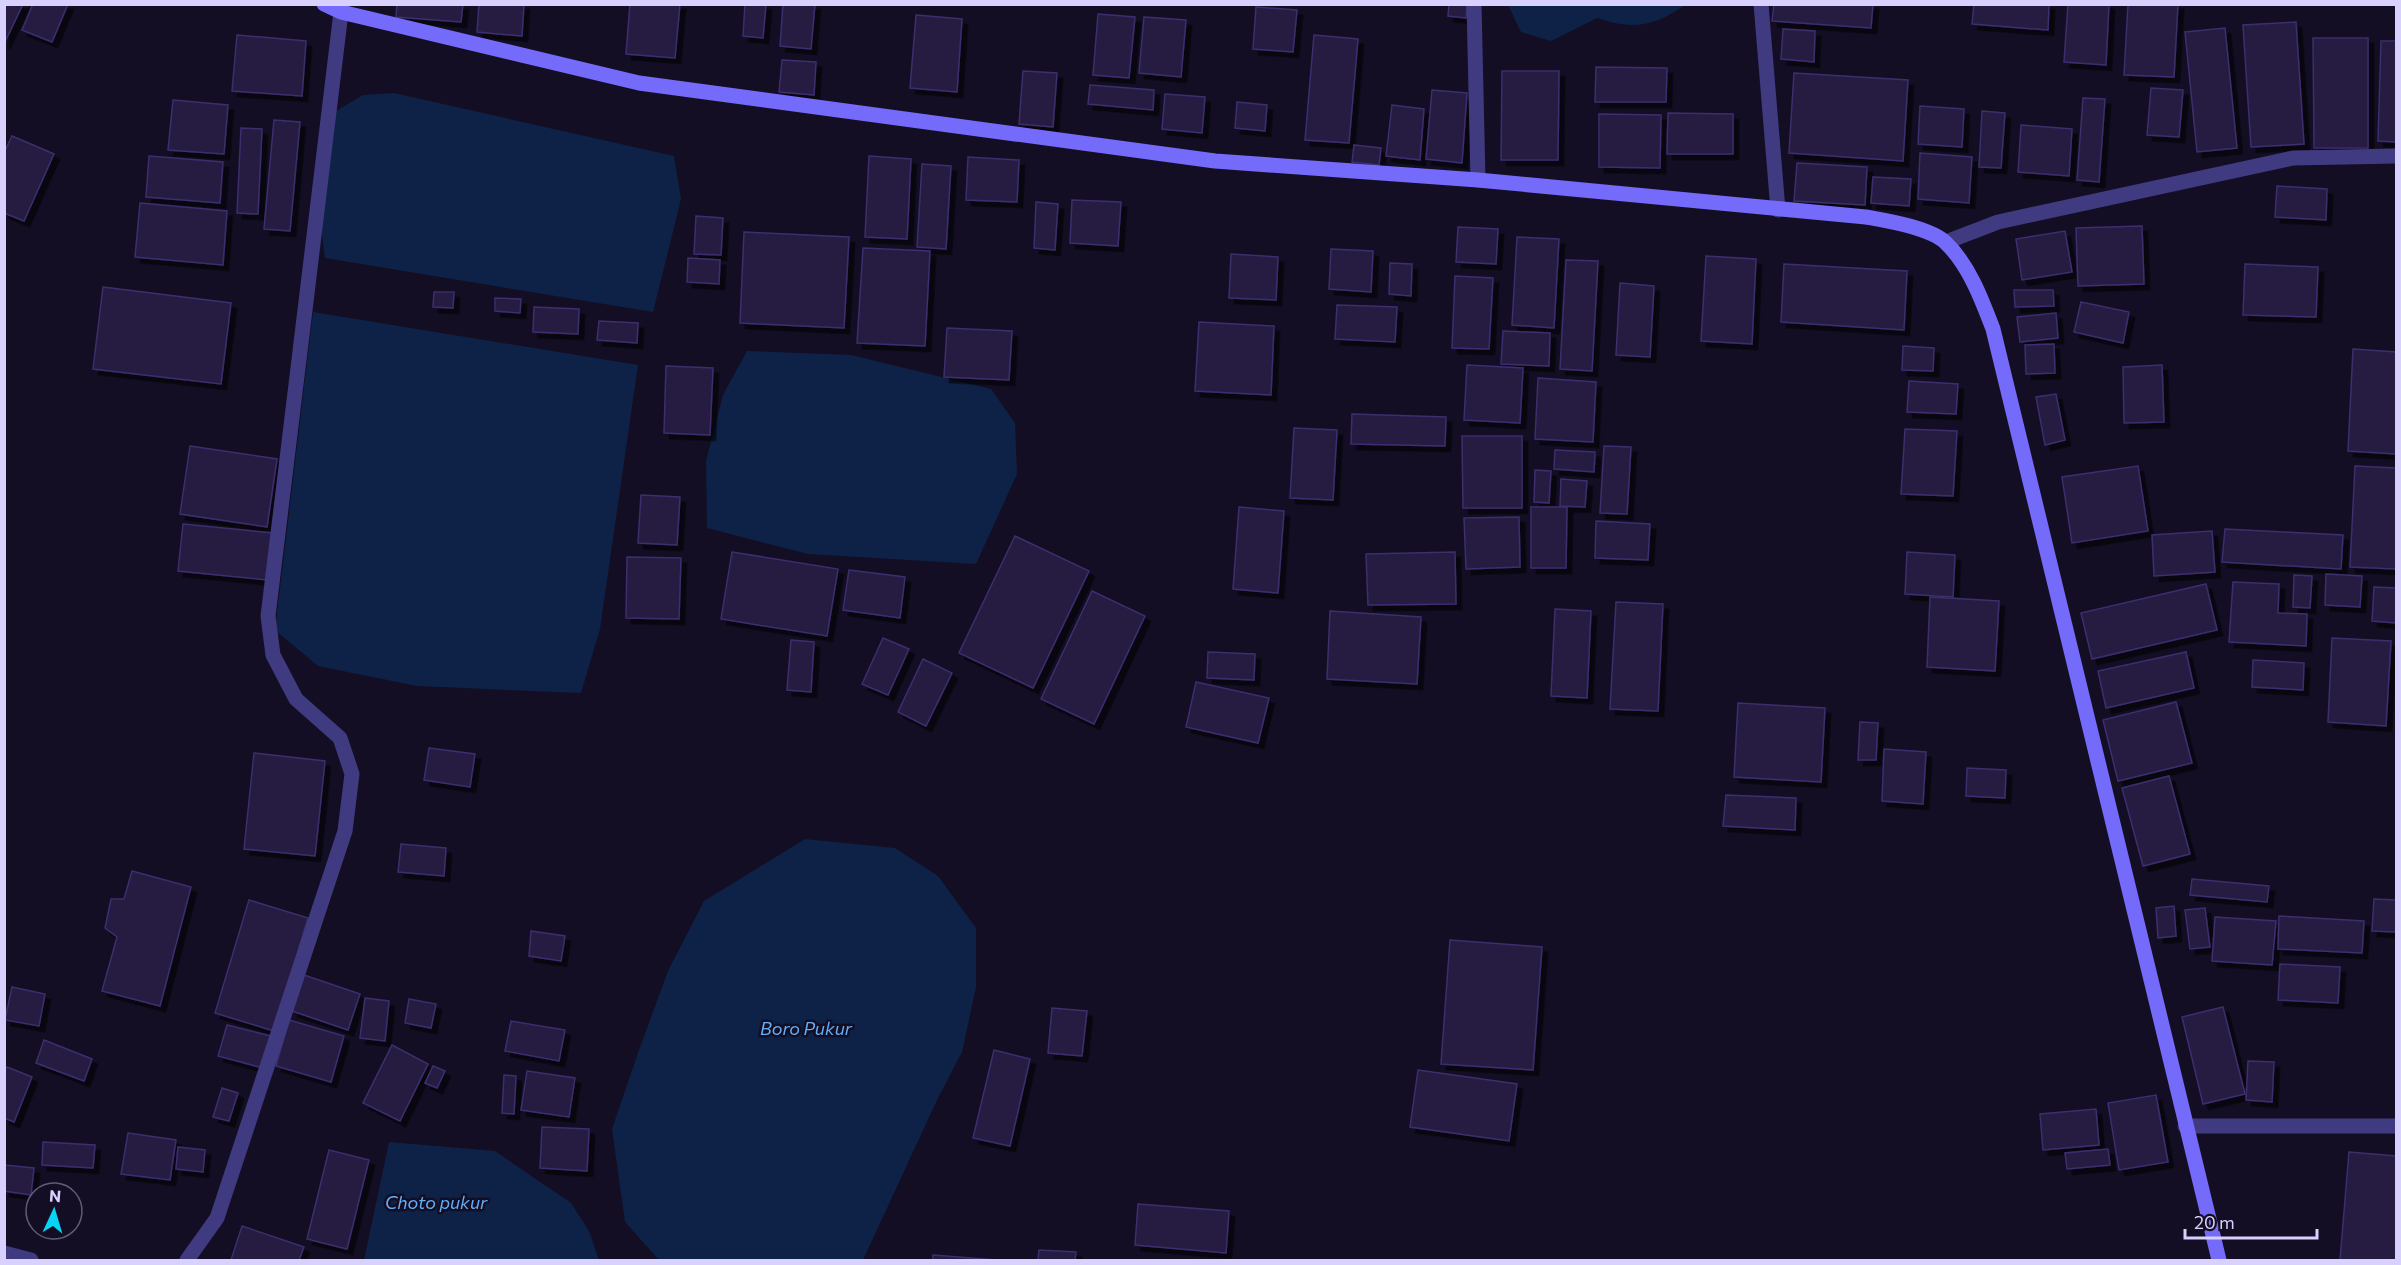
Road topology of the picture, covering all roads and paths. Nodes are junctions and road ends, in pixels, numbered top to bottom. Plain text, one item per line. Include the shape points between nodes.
1 (324, 4) edge
2 (1474, 4) edge
3 (1761, 4) edge
4 (341, 8) edge
5 (2397, 156) edge
6 (1478, 180) junction
7 (1778, 210) junction
8 (1946, 242) junction
9 (2185, 1126) junction
10 (2397, 1126) edge
11 (4, 1253) edge
12 (31, 1260) edge
13 (187, 1260) edge
14 (2219, 1260) edge

1 - 4 street
2 - 6 street
3 - 7 street
4 - 6 street via 639,82 1215,161
4 - 13 street via 268,616 273,655 296,699 340,738 352,774 345,831 217,1218
5 - 8 street via 2293,158 1998,222
6 - 7 street
7 - 8 street via 1866,217 1908,225
8 - 9 street via 1975,283 1994,329
9 - 10 street
9 - 14 street
11 - 12 street

